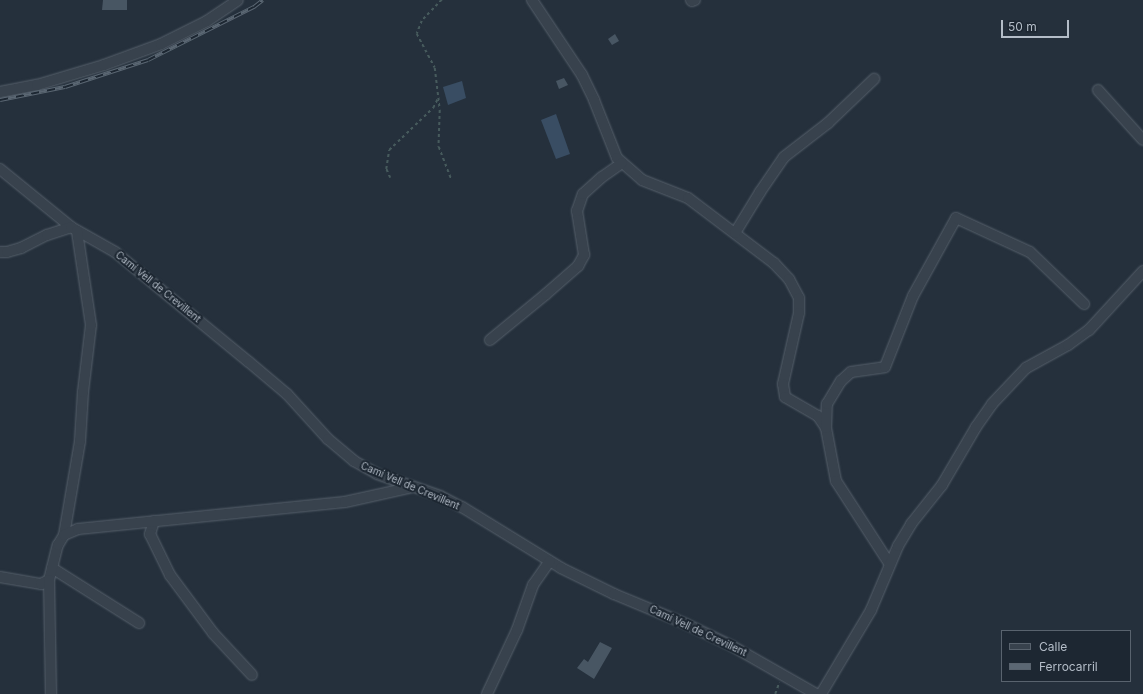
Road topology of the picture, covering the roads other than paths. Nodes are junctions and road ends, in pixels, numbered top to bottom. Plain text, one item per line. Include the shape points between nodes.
1 (238, 0) edge
2 (532, 0) edge
3 (691, 0) edge
4 (695, 0) edge
5 (874, 79) dead end
6 (1098, 90) dead end
7 (0, 92) edge
8 (1143, 140) edge
9 (622, 163) junction
10 (0, 169) edge
11 (74, 229) junction
12 (735, 233) junction
13 (0, 252) edge
14 (1143, 271) edge
15 (1084, 304) dead end
16 (490, 340) dead end
17 (826, 428) junction
18 (413, 487) junction
19 (154, 521) junction
20 (64, 536) junction
21 (550, 561) junction
22 (889, 563) junction
23 (52, 568) junction
24 (0, 578) edge
25 (49, 580) junction
26 (139, 623) dead end
27 (252, 675) dead end
28 (51, 694) edge
29 (487, 694) edge
30 (816, 694) edge
31 (821, 694) edge

1 - 7 street via 207,21 161,44 104,65
2 - 9 street via 582,75 616,158
3 - 4 street
5 - 12 street via 828,123 784,157
6 - 8 street
9 - 12 street via 642,180 688,198
9 - 16 street via 583,194 577,211 584,255 578,266
10 - 11 street, Camí Vell de Crevillent
11 - 13 street via 47,235 21,248
11 - 18 street, Camí Vell de Crevillent via 115,252 249,362 287,394 328,440 354,462 377,474
11 - 20 street via 91,325 82,392 80,441
12 - 17 street via 774,263 789,279 799,298 799,313 783,384 785,397 818,416
14 - 22 street via 1089,330 1026,368 992,404 942,485 911,524
15 - 17 street via 1030,252 956,218 914,296 885,367 851,372 841,380 827,404
17 - 22 street via 836,481
18 - 19 street via 345,502
18 - 21 street, Camí Vell de Crevillent via 462,507
19 - 20 street via 78,529
19 - 27 street via 150,534 170,575 213,632
20 - 23 street via 58,545
21 - 29 street via 533,586 517,630
21 - 30 street, Camí Vell de Crevillent via 614,594 732,646
22 - 31 street via 871,610
23 - 25 street
23 - 26 street
24 - 25 street via 41,584
25 - 28 street

